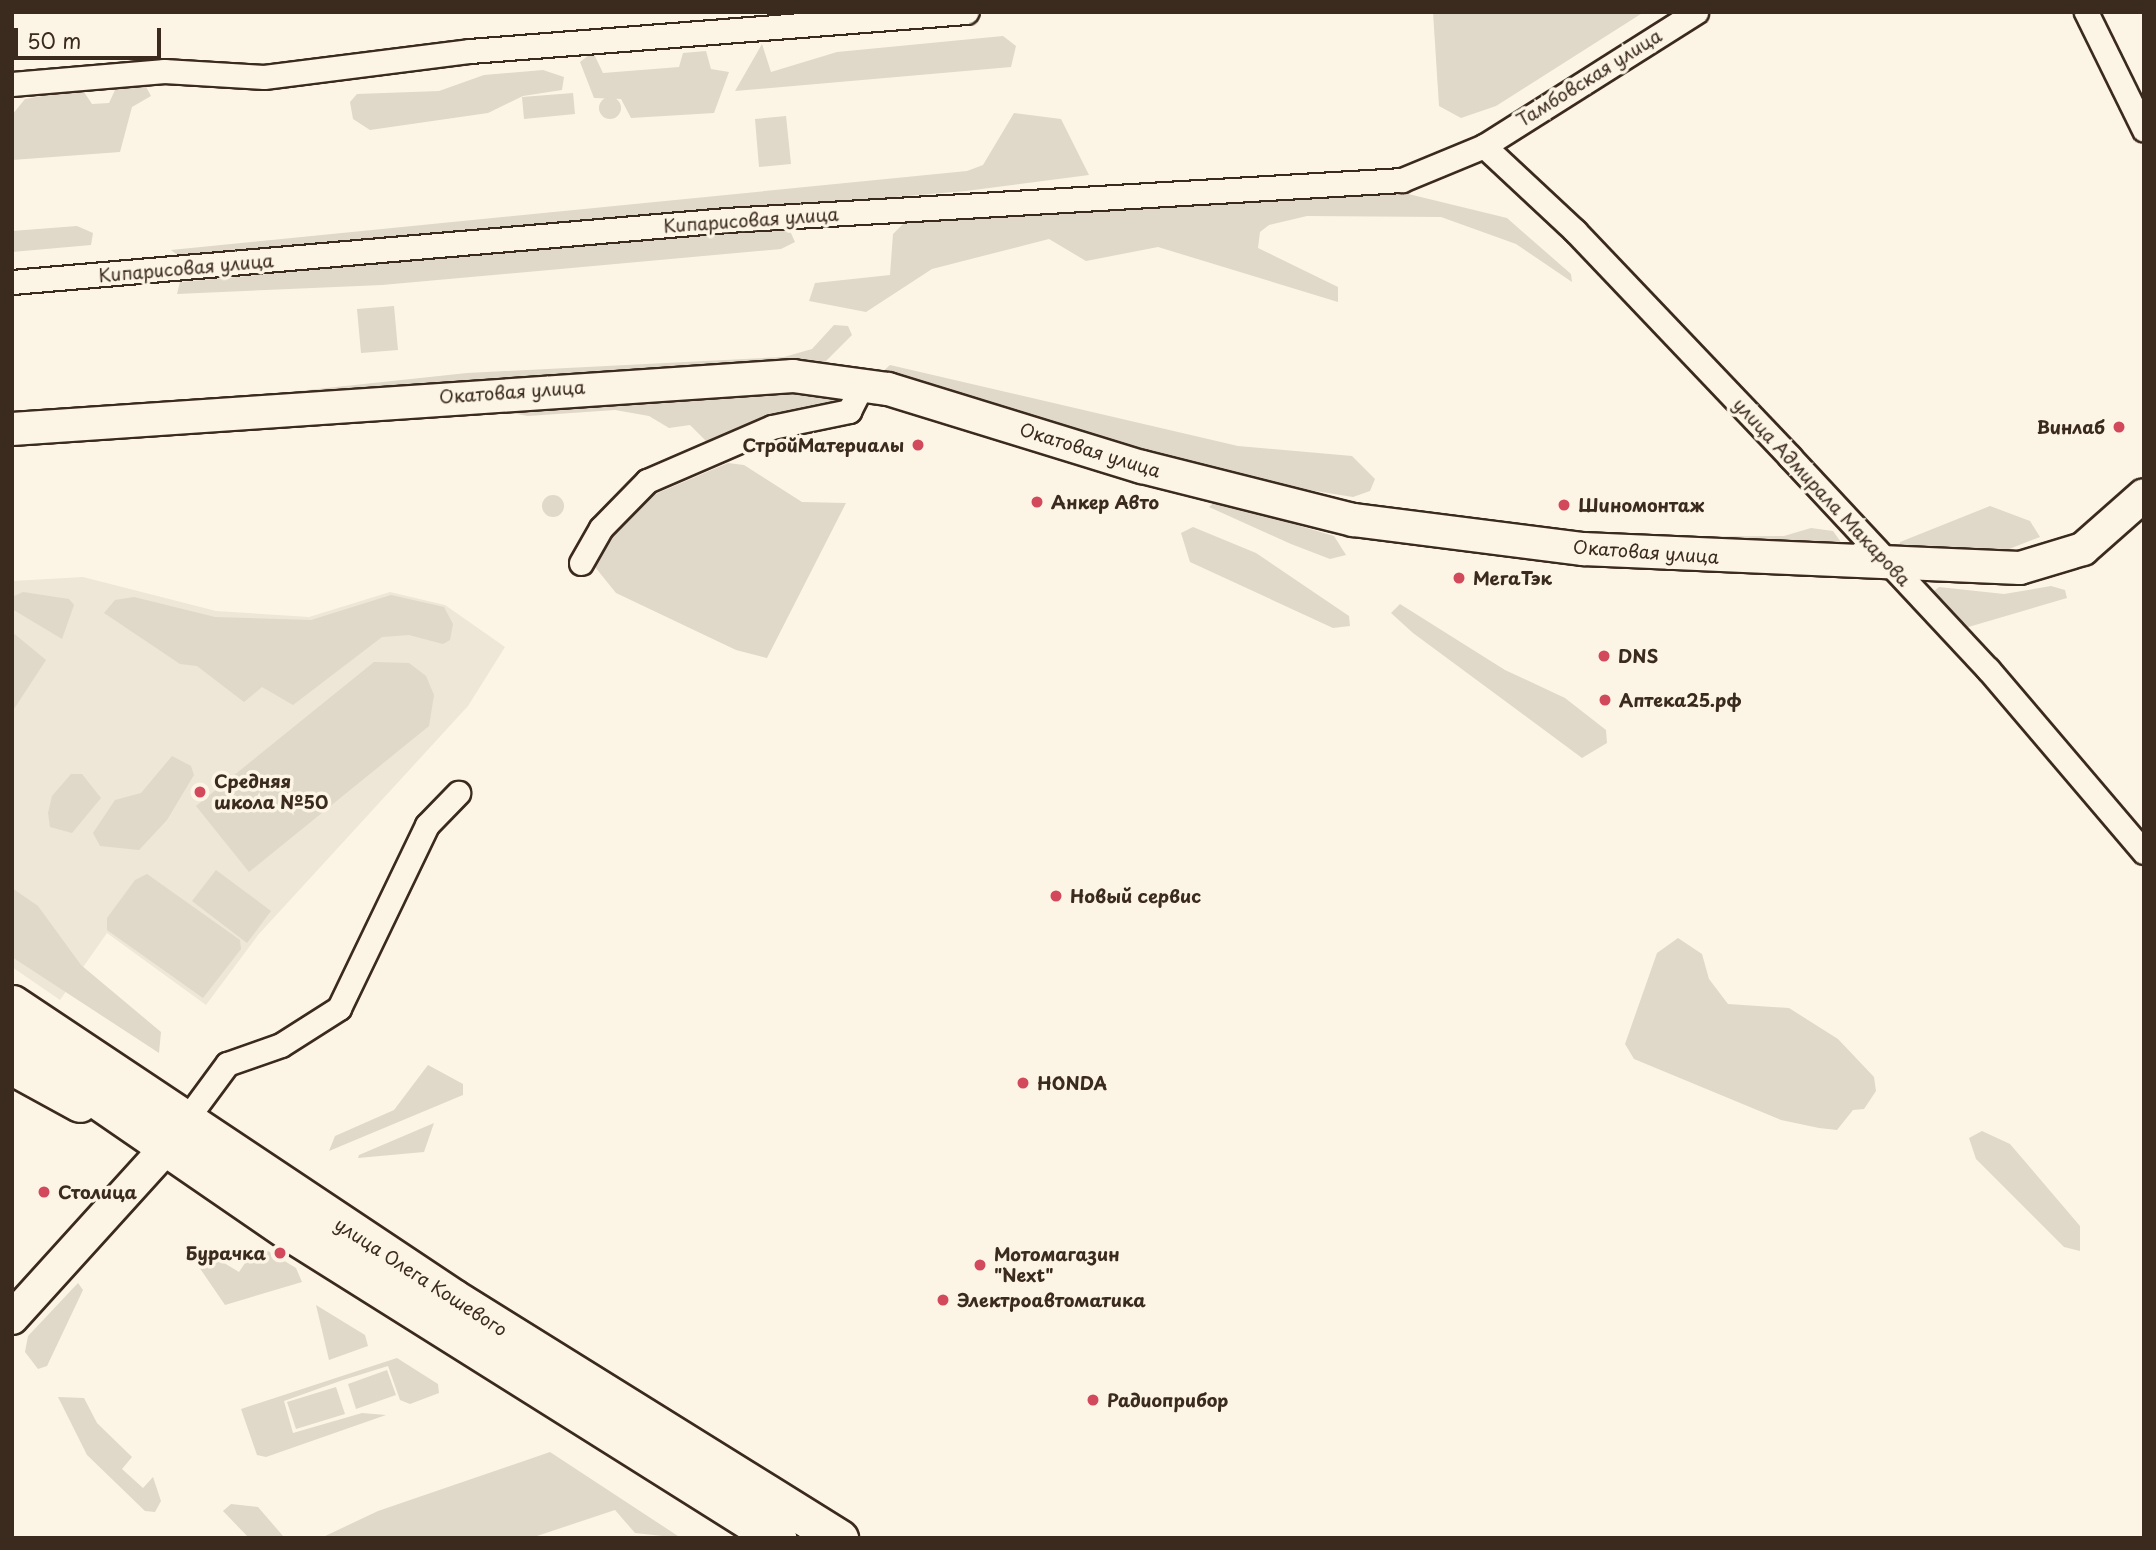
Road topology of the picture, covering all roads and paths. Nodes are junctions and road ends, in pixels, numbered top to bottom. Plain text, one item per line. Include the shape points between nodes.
1 (966, 12) edge
2 (1696, 12) edge
3 (2086, 12) edge
4 (12, 84) edge
5 (2144, 130) edge
6 (1484, 146) junction
7 (12, 282) edge
8 (862, 385) junction
9 (12, 429) edge
10 (2144, 495) edge
11 (581, 563) dead end
12 (1889, 564) junction
13 (458, 793) dead end
14 (2144, 852) edge
15 (12, 1004) edge
16 (12, 1041) edge
17 (12, 1067) edge
18 (123, 1117) junction
19 (176, 1134) junction
20 (12, 1318) edge
21 (777, 1538) edge
22 (839, 1538) edge

1 - 4 street via 470,51 264,77 164,71
2 - 6 street, Тамбовская улица
3 - 5 street
6 - 7 street, Кипарисовая улица via 1402,180 1326,189 727,220
6 - 12 street, улица Адмирала Макарова via 1669,328
8 - 9 main road, Окатовая улица via 793,376 670,382
8 - 11 street via 849,411 772,427 647,481 601,528
8 - 12 main road, Окатовая улица via 1142,467 1421,532 1583,549
10 - 12 main road, Окатовая улица via 2063,560 2020,568
12 - 14 street, улица Адмирала Макарова
13 - 19 street via 427,825 339,1008 281,1045 227,1064
15 - 19 highway, улица Олега Кошевого
16 - 18 highway, улица Олега Кошевого
17 - 18 main road via 91,1110
18 - 19 highway, улица Олега Кошевого
19 - 20 main road
19 - 21 highway, улица Олега Кошевого
19 - 22 highway, улица Олега Кошевого

